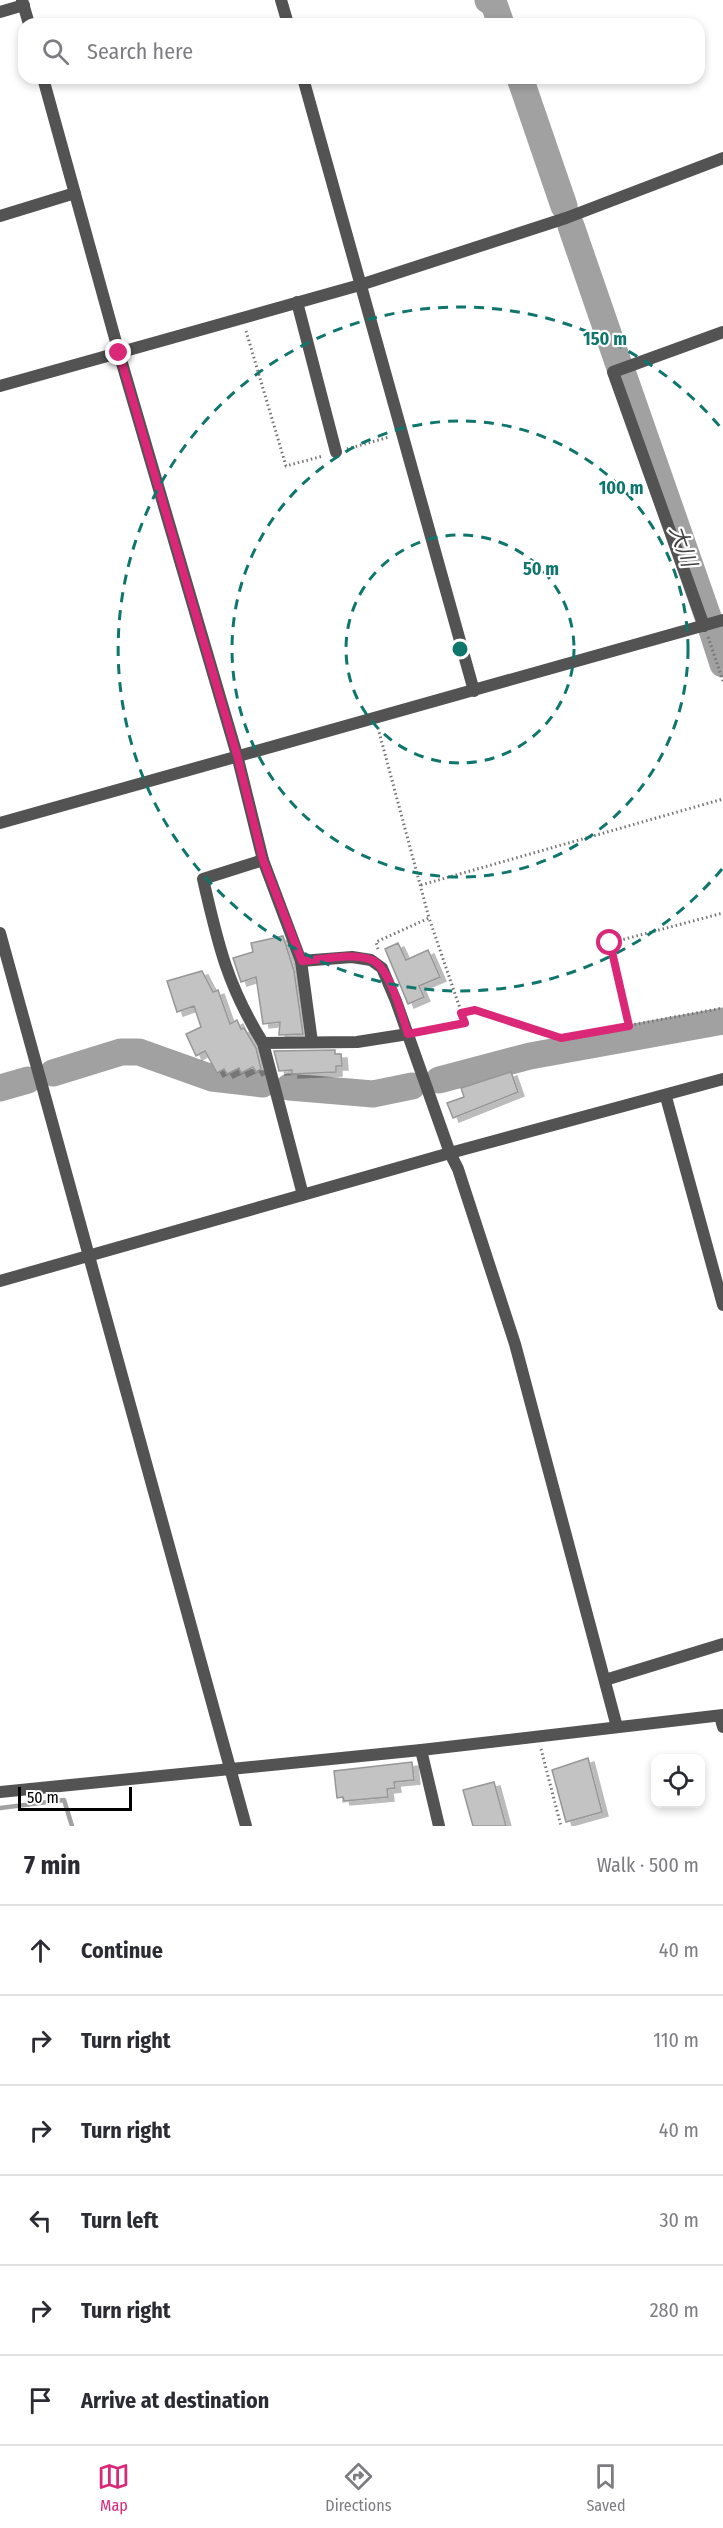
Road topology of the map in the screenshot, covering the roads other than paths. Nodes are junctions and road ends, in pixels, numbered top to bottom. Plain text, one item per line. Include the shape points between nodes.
1 (281, 0) edge
2 (23, 3) edge
3 (0, 12) edge
4 (27, 18) edge
5 (286, 18) edge
6 (46, 84) edge
7 (305, 84) edge
8 (723, 158) edge
9 (75, 193) junction
10 (0, 216) edge
11 (360, 285) junction
12 (297, 303) junction
13 (723, 332) edge
14 (119, 353) junction
15 (0, 386) edge
16 (336, 452) road end
17 (723, 620) edge
18 (704, 626) junction
19 (474, 692) junction
20 (237, 755) junction
21 (0, 824) edge
22 (263, 860) junction
23 (0, 933) edge
24 (302, 961) junction
25 (408, 1034) junction
26 (312, 1042) junction
27 (263, 1043) junction
28 (723, 1079) edge
29 (666, 1097) junction
30 (450, 1153) junction
31 (303, 1195) junction
32 (90, 1256) junction
33 (0, 1281) edge
34 (723, 1305) edge
35 (723, 1644) edge
36 (605, 1680) junction
37 (722, 1719) edge
38 (617, 1727) junction
39 (421, 1750) junction
40 (230, 1767) junction
41 (0, 1792) edge
42 (246, 1826) edge
43 (439, 1826) edge

1 - 5 street
2 - 3 street
2 - 4 street
6 - 9 street
7 - 11 street
8 - 11 street via 566,218
9 - 10 street
9 - 14 street
11 - 12 street
11 - 19 street
12 - 14 street
12 - 16 street
13 - 18 street via 613,372
14 - 15 street
14 - 20 street
17 - 18 street
18 - 19 street
19 - 20 street
20 - 21 street
20 - 22 street
22 - 24 street
22 - 27 street via 203,879 221,956 241,1007
23 - 32 street
24 - 25 street via 352,957 371,960 382,968
24 - 26 street
25 - 26 street via 357,1042
25 - 30 street
26 - 27 street
27 - 31 street
28 - 29 street
29 - 30 street
29 - 34 street
30 - 31 street
30 - 36 street via 515,1344
31 - 32 street
32 - 33 street
32 - 40 street
35 - 36 street
36 - 38 street
37 - 38 street
38 - 39 street
39 - 40 street
39 - 43 street
40 - 41 street
40 - 42 street

